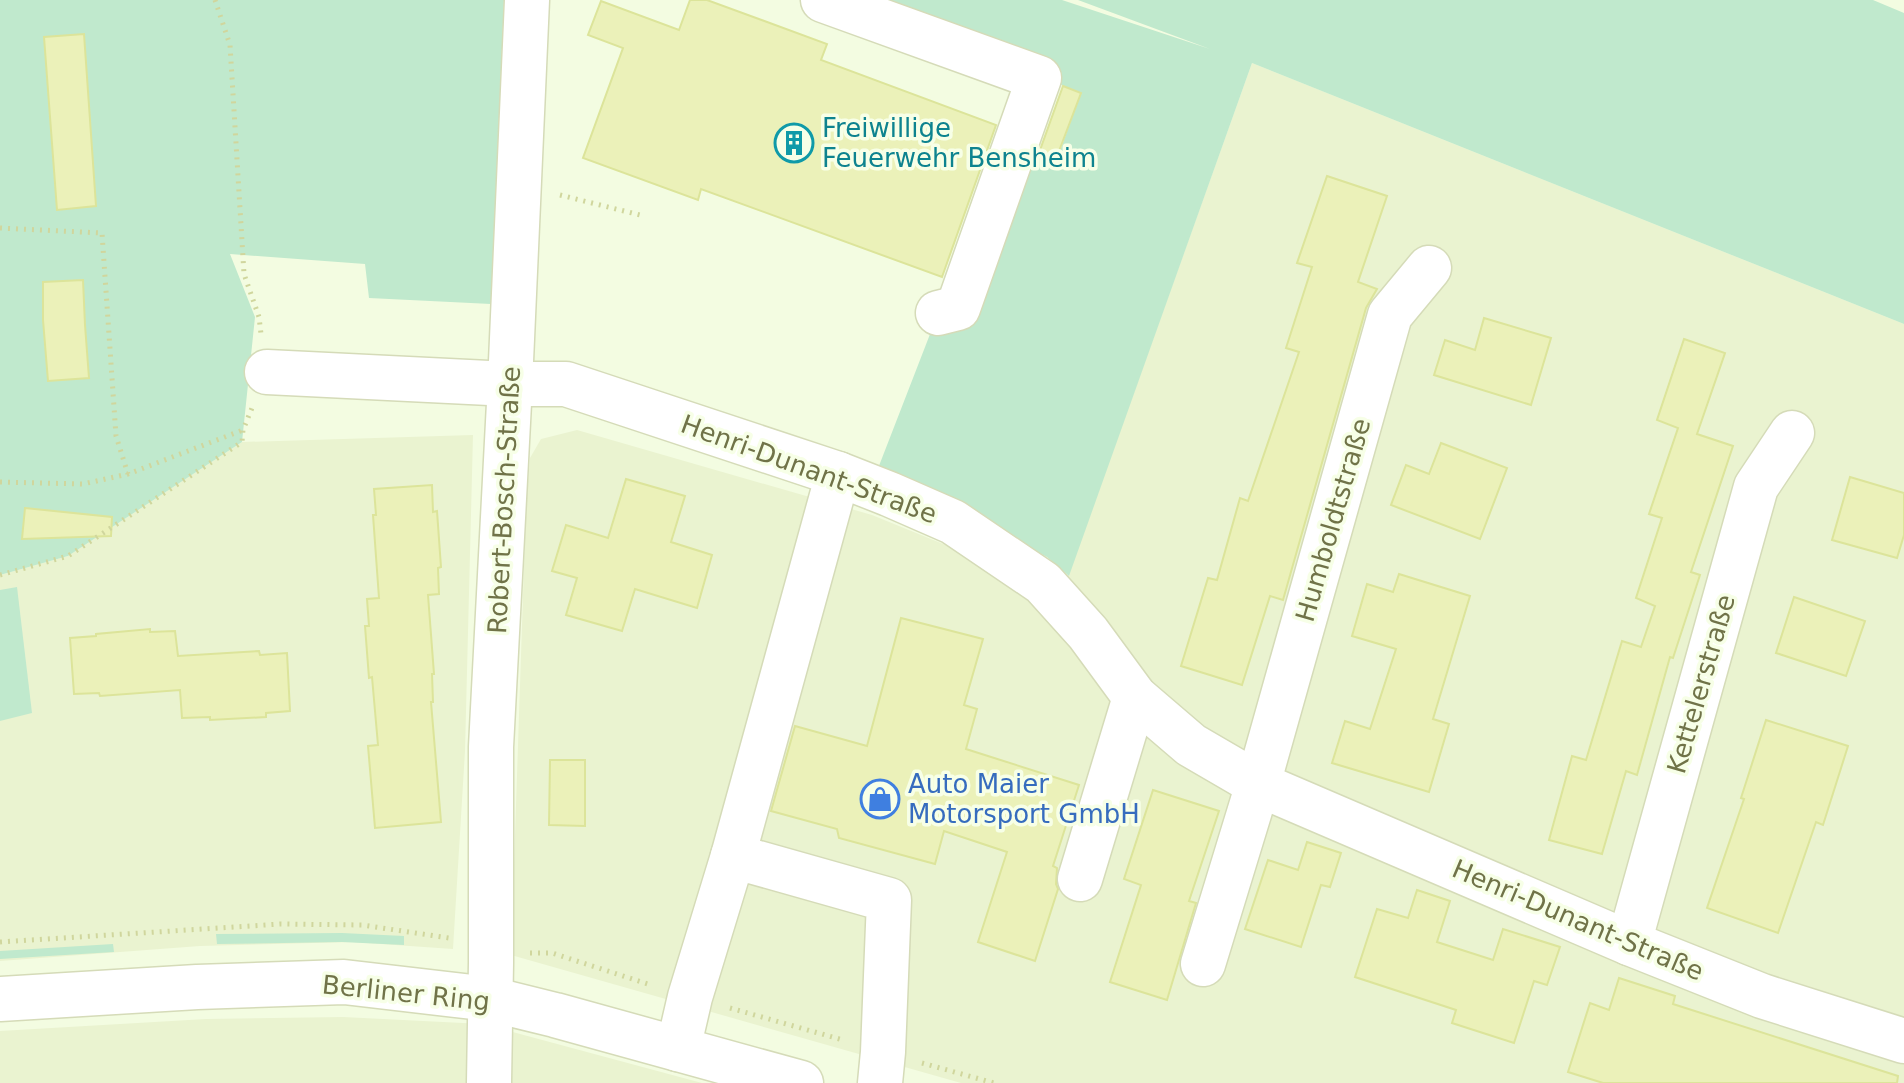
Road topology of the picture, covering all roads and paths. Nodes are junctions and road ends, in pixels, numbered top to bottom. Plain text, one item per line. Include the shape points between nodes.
1 (215, 0) edge
2 (527, 0) edge
3 (823, 0) edge
4 (519, 191) junction
5 (644, 216) dead end
6 (0, 228) edge
7 (1429, 268) dead end
8 (938, 313) dead end
9 (259, 317) dead end
10 (267, 372) dead end
11 (510, 384) junction
12 (1792, 433) dead end
13 (128, 474) junction
14 (838, 474) junction
15 (0, 482) edge
16 (0, 575) edge
17 (1135, 697) junction
18 (1258, 784) junction
19 (733, 856) junction
20 (1080, 879) dead end
21 (0, 942) edge
22 (1629, 943) junction
23 (491, 945) junction
24 (1203, 964) dead end
25 (690, 997) junction
26 (0, 999) edge
27 (490, 999) junction
28 (1904, 1041) edge
29 (678, 1049) junction
30 (882, 1067) edge
31 (489, 1083) edge
32 (801, 1083) edge
33 (994, 1083) edge

1 - 9 path via 230,45 244,274
2 - 4 street, Robert-Bosch-Straße
3 - 8 street via 1039,78 958,308
4 - 5 path via 569,196
4 - 11 street, Robert-Bosch-Straße
6 - 13 path via 102,233 116,436
7 - 18 street, Humboldtstraße via 1390,315
10 - 11 street, Henri-Dunant-Straße
11 - 14 street, Henri-Dunant-Straße via 566,384
11 - 23 street, Robert-Bosch-Straße via 491,747
12 - 22 street, Kettelerstraße via 1756,487
13 - 15 path via 83,484
13 - 16 path via 243,430 242,442 68,556
14 - 17 street, Henri-Dunant-Straße via 953,522 1043,583
14 - 19 street
17 - 18 street, Henri-Dunant-Straße via 1191,745
17 - 20 street
18 - 22 street, Henri-Dunant-Straße
18 - 24 street
19 - 25 street
19 - 30 street via 889,900
21 - 23 path via 294,924 362,925
22 - 28 street, Henri-Dunant-Straße via 1762,996
23 - 25 path via 552,953
23 - 27 street, Robert-Bosch-Straße
25 - 29 street
25 - 30 path
26 - 27 street, Berliner Ring via 344,982
27 - 29 street, Berliner Ring
27 - 31 street, Robert-Bosch-Straße
29 - 32 street, Berliner Ring
30 - 33 path

